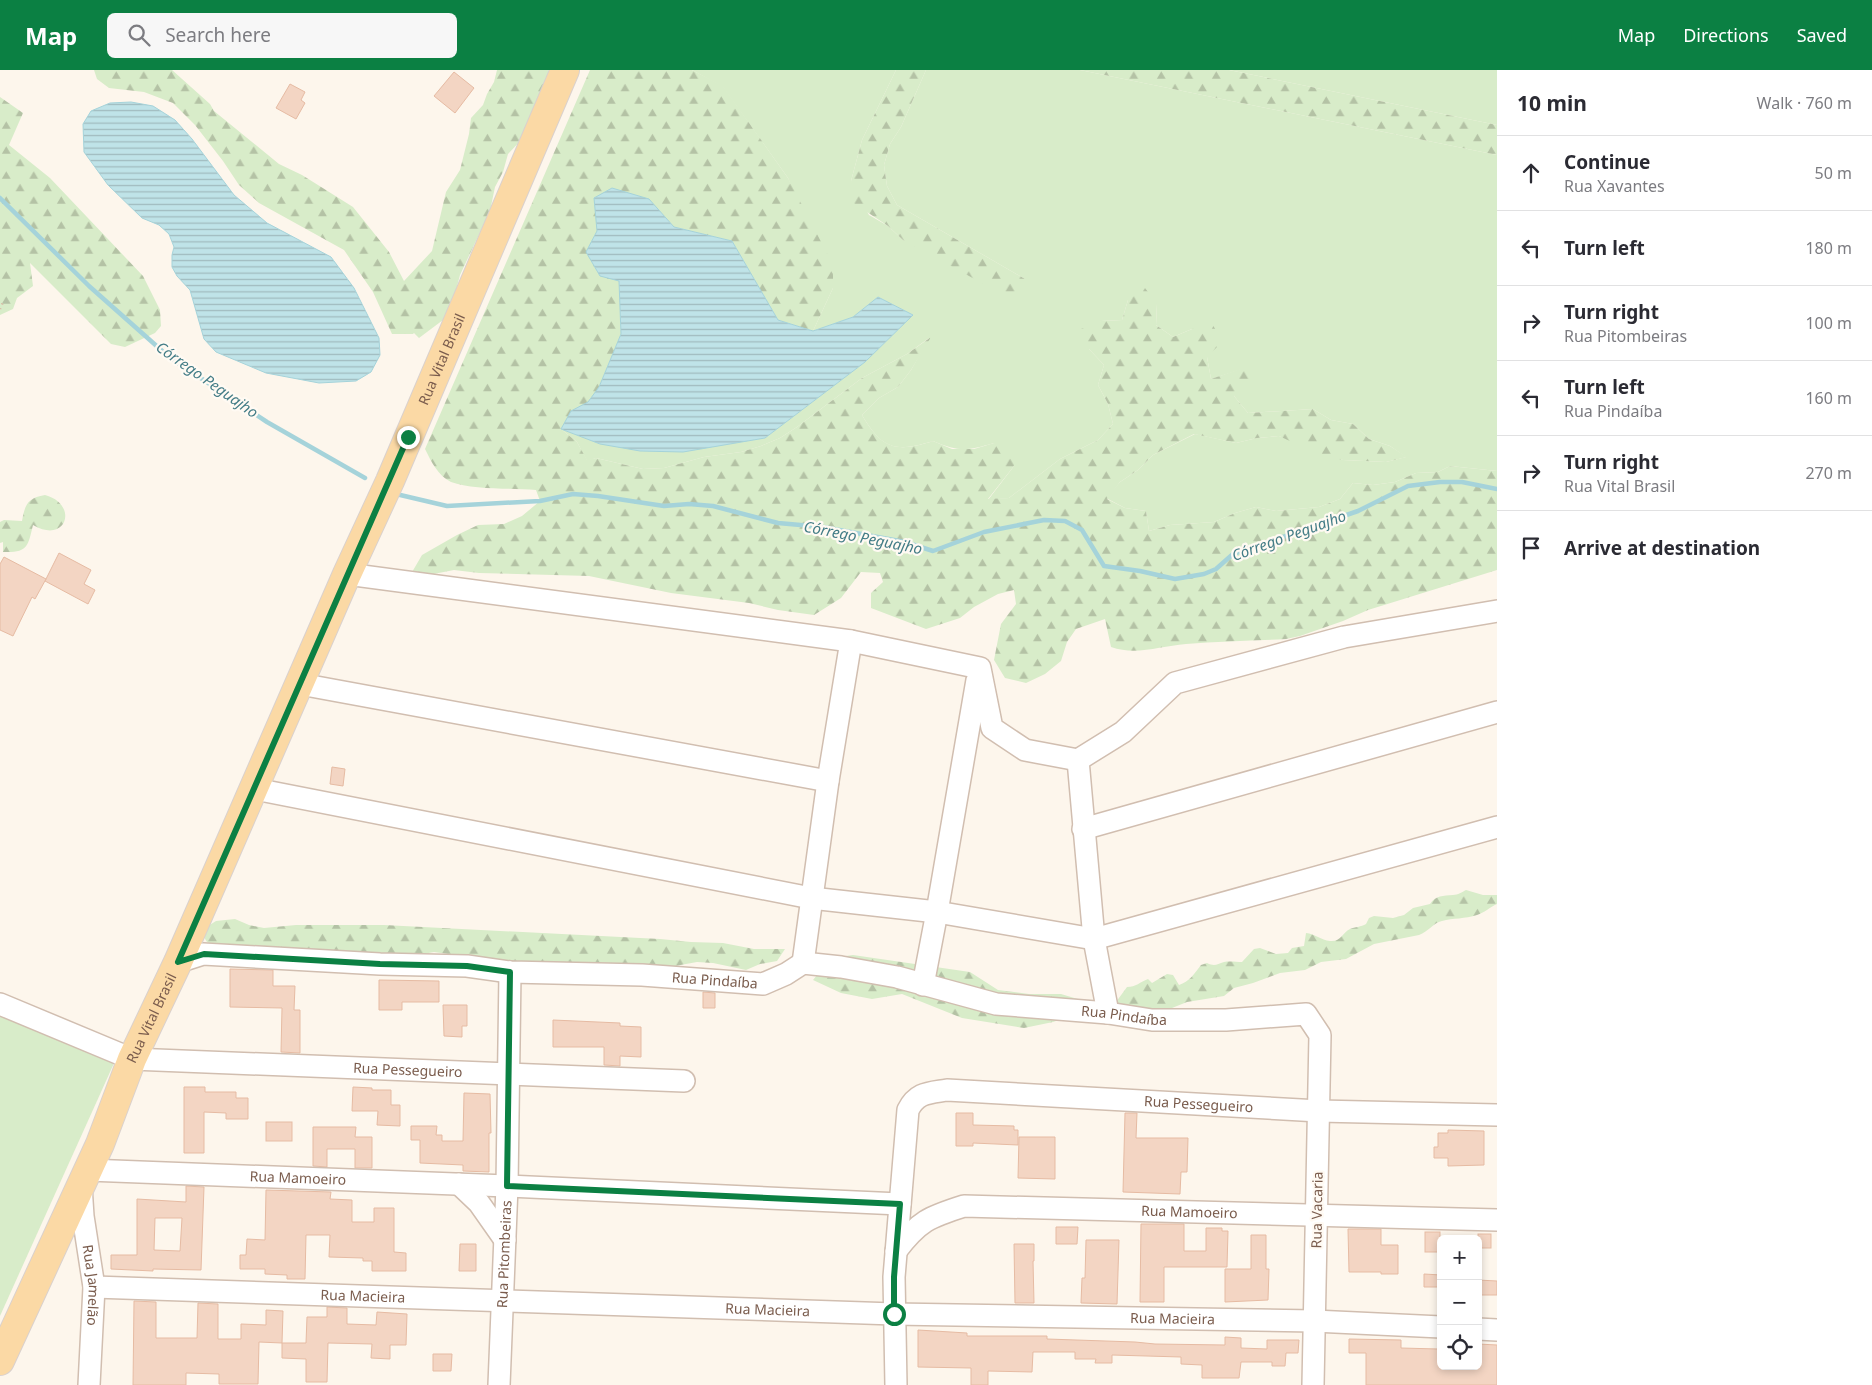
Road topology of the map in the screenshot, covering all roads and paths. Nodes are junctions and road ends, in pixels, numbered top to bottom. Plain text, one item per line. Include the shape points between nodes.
1 (565, 70) edge
2 (3, 302) dead end
3 (0, 309) edge
4 (348, 574) junction
5 (1497, 611) edge
6 (851, 641) junction
7 (980, 668) junction
8 (300, 684) junction
9 (1497, 712) edge
10 (1078, 760) junction
11 (828, 781) junction
12 (255, 789) junction
13 (1497, 827) edge
14 (1083, 829) junction
15 (811, 898) junction
16 (937, 912) junction
17 (1094, 939) junction
18 (178, 962) junction
19 (803, 963) junction
20 (510, 972) junction
21 (922, 985) junction
22 (0, 1004) edge
23 (1108, 1013) junction
24 (1320, 1035) joint
25 (132, 1059) junction
26 (510, 1073) junction
27 (684, 1081) dead end
28 (1319, 1111) junction
29 (1497, 1115) edge
30 (84, 1178) junction
31 (459, 1184) junction
32 (507, 1186) junction
33 (900, 1204) junction
34 (1317, 1215) junction
35 (1497, 1220) edge
36 (505, 1240) junction
37 (896, 1251) junction
38 (94, 1286) junction
39 (503, 1300) junction
40 (894, 1314) junction
41 (1314, 1321) junction
42 (1437, 1327) edge
43 (1482, 1329) edge
44 (1497, 1330) edge
45 (0, 1361) edge
46 (89, 1385) edge
47 (499, 1385) edge
48 (896, 1385) edge
49 (1313, 1385) edge

1 - 4 main road, Rua Vital Brasil
2 - 3 path
4 - 6 street
4 - 8 main road, Rua Vital Brasil
5 - 10 street via 1344,637 1175,683 1124,732
6 - 7 street
6 - 11 street
7 - 10 street via 992,728 1025,750
7 - 16 street
8 - 11 street
8 - 12 main road, Rua Vital Brasil
9 - 14 street
10 - 14 street
11 - 15 street
12 - 15 street
12 - 18 main road, Rua Vital Brasil
13 - 17 street
14 - 17 street
15 - 16 street
15 - 19 street
16 - 17 street
16 - 21 street
17 - 23 street
18 - 20 street, Rua Pindaíba via 204,954 467,966
18 - 25 main road, Rua Vital Brasil
19 - 20 street, Rua Pindaíba via 763,984 642,975
19 - 21 street, Rua Pindaíba via 897,977
20 - 26 street, Rua Pitombeiras
21 - 23 street, Rua Pindaíba via 996,1004
22 - 25 street
23 - 24 street, Rua Pindaíba via 1152,1020 1226,1020 1306,1014
24 - 28 street, Rua Vacaria
25 - 26 street, Rua Pessegueiro
25 - 30 main road, Rua Vital Brasil
26 - 27 street, Rua Pessegueiro
26 - 32 street, Rua Pitombeiras
28 - 29 street, Rua Pessegueiro
28 - 33 street, Rua Pessegueiro via 947,1090 922,1094 913,1100 908,1110
28 - 34 street, Rua Vacaria
30 - 31 street, Rua Mamoeiro
30 - 38 street, Rua Jamelão via 83,1216
30 - 45 main road, Rua Vital Brasil
31 - 32 street, Rua Mamoeiro
31 - 36 street
32 - 33 street, Rua Mamoeiro
32 - 36 street, Rua Pitombeiras
33 - 37 street
34 - 35 street, Rua Mamoeiro
34 - 37 street, Rua Mamoeiro via 964,1206 925,1220
34 - 41 street, Rua Vacaria
36 - 39 street, Rua Pitombeiras
37 - 40 street
38 - 39 street, Rua Macieira
38 - 46 street, Rua Jamelão
39 - 40 street, Rua Macieira
39 - 47 street, Rua Pitombeiras
40 - 41 street, Rua Macieira
40 - 48 street
41 - 42 street, Rua Macieira
41 - 49 street, Rua Vacaria
43 - 44 street

